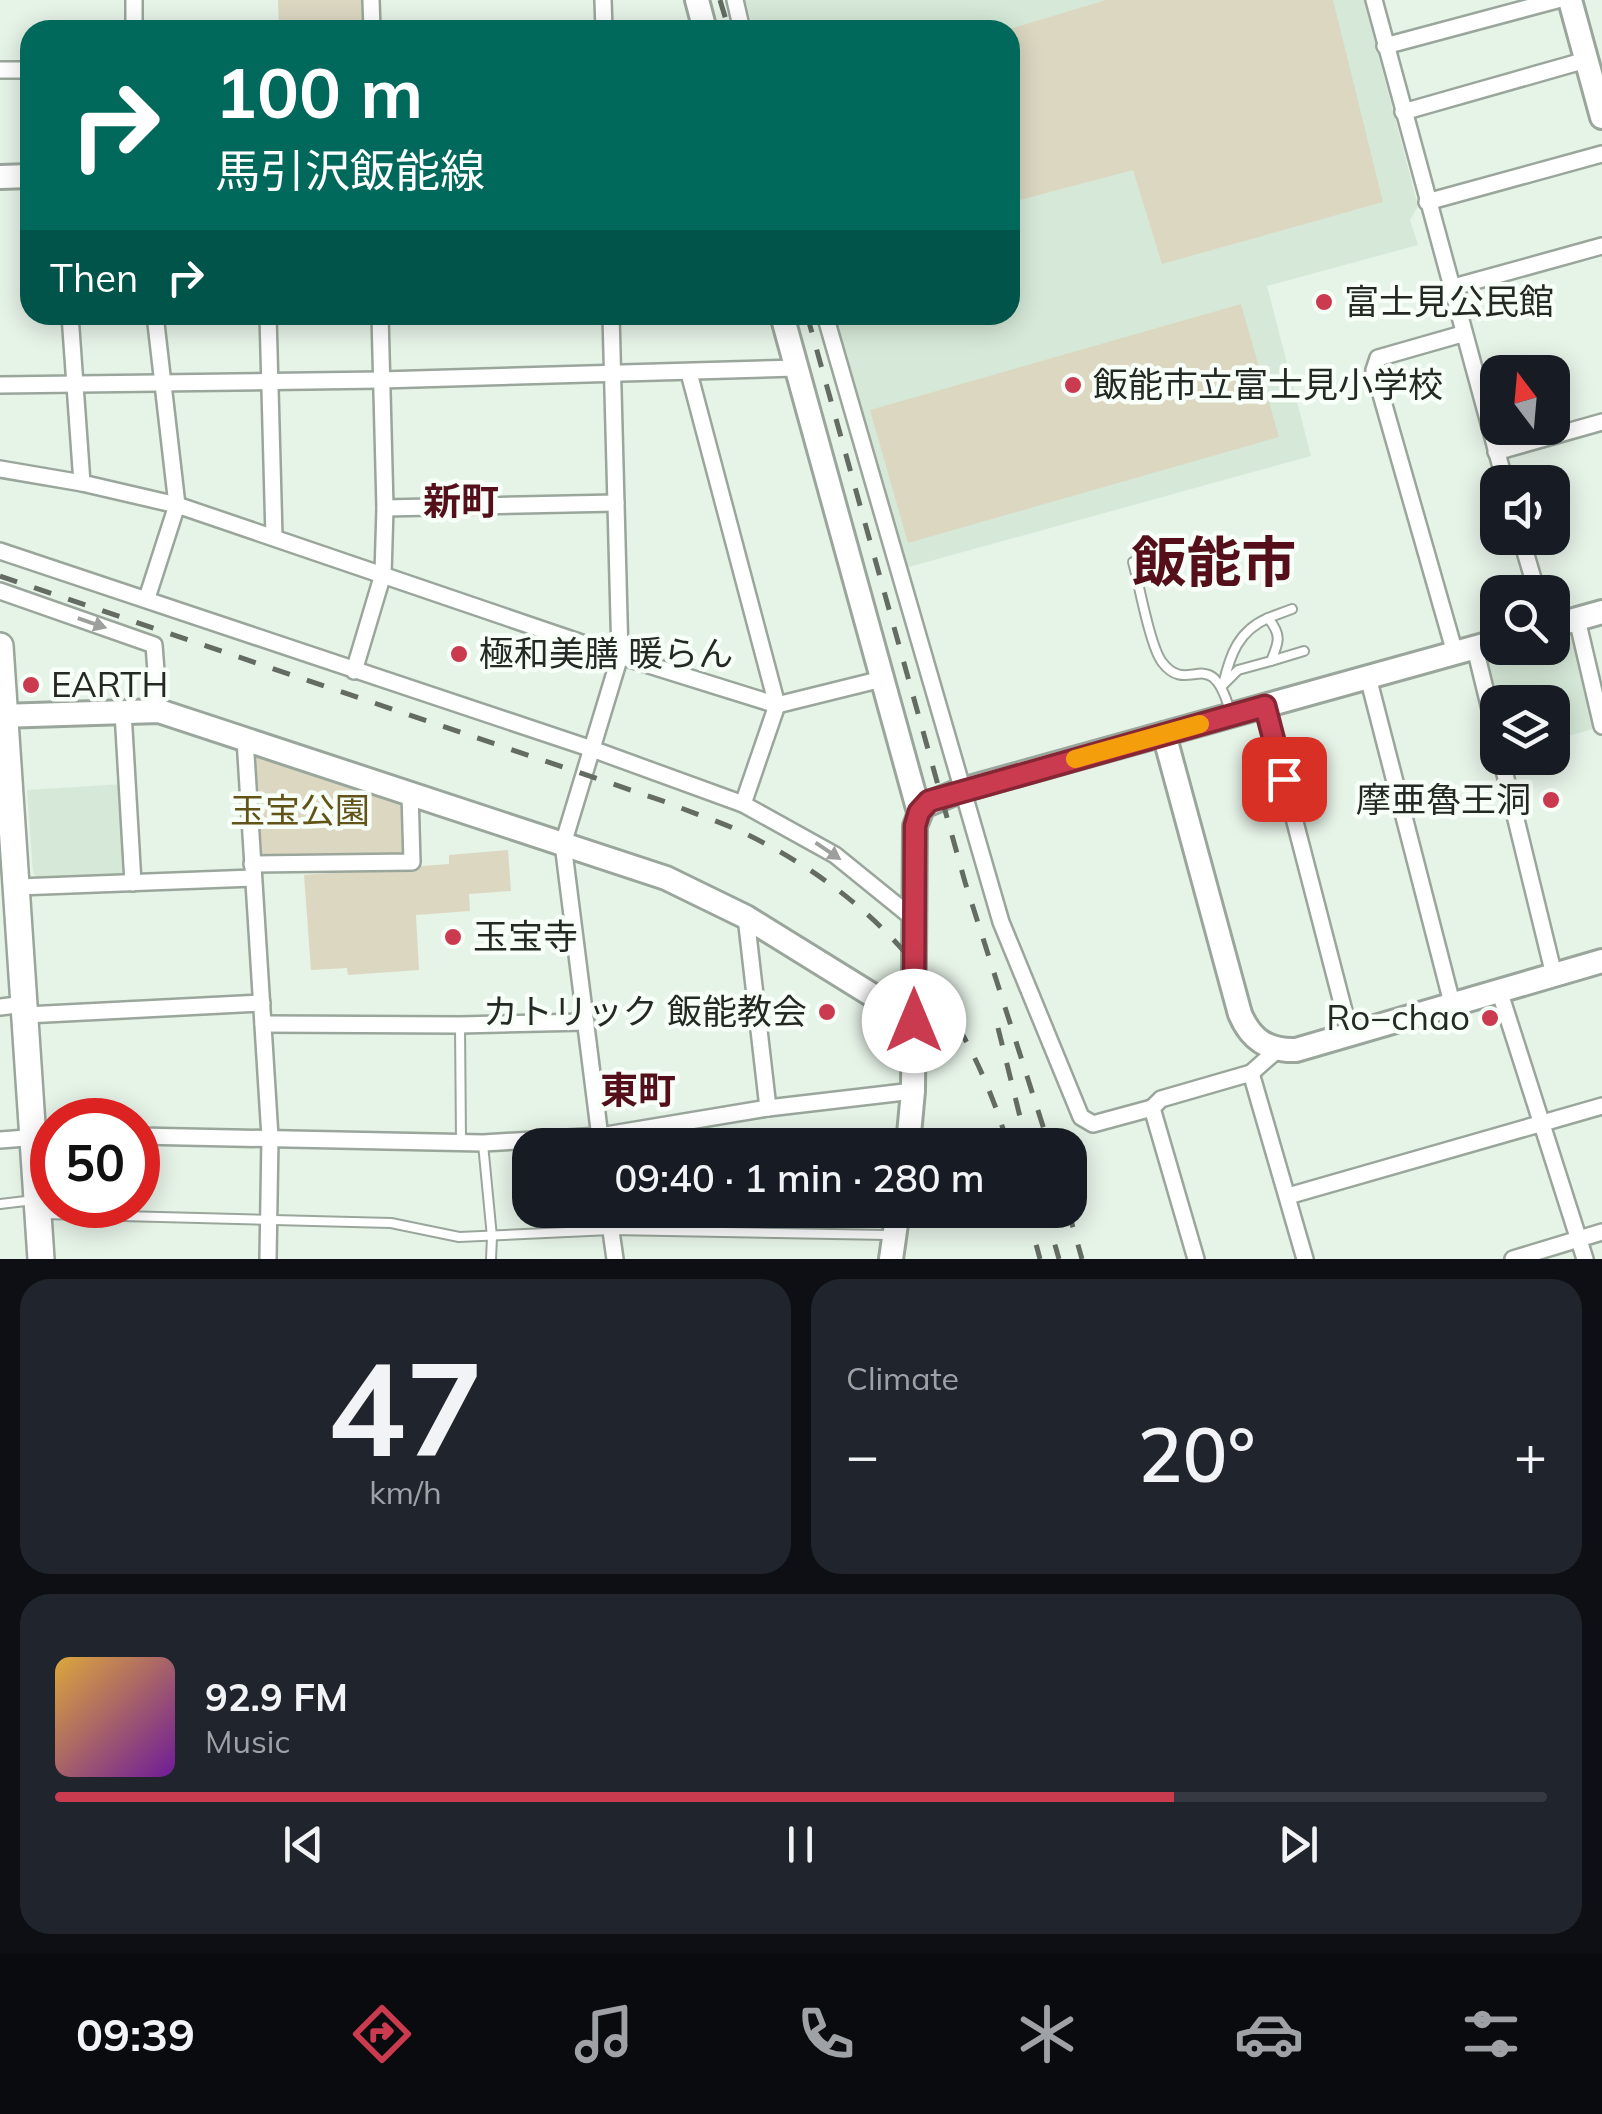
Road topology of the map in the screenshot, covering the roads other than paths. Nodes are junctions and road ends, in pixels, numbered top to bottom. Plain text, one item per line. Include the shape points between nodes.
1 (1374, 0) edge
2 (1557, 0) edge
3 (1570, 0) edge
4 (1385, 46) junction
5 (1586, 60) junction
6 (1403, 112) junction
7 (1602, 117) edge
8 (1602, 154) edge
9 (1427, 202) junction
10 (1602, 246) edge
11 (1450, 288) junction
12 (71, 325) edge
13 (156, 325) edge
14 (268, 325) edge
15 (380, 325) edge
16 (612, 325) edge
17 (785, 325) edge
18 (827, 325) edge
19 (1462, 334) junction
20 (796, 368) junction
21 (690, 373) junction
22 (613, 375) junction
23 (382, 380) junction
24 (270, 382) junction
25 (164, 383) junction
26 (74, 384) junction
27 (0, 385) edge
28 (1602, 422) edge
29 (1496, 452) junction
30 (1500, 465) edge
31 (0, 469) edge
32 (82, 483) junction
33 (616, 503) junction
34 (177, 505) junction
35 (385, 508) junction
36 (274, 537) junction
37 (0, 551) edge
38 (1133, 562) dead end
39 (383, 574) junction
40 (0, 591) edge
41 (147, 598) junction
42 (1292, 609) dead end
43 (1602, 612) edge
44 (1268, 618) junction
45 (1576, 620) junction
46 (1570, 622) edge
47 (0, 646) edge
48 (1476, 647) edge
49 (1304, 651) dead end
50 (620, 656) junction
51 (1271, 660) junction
52 (354, 671) junction
53 (1368, 677) junction
54 (882, 679) junction
55 (1223, 685) junction
56 (1485, 685) edge
57 (776, 705) junction
58 (1265, 706) junction
59 (159, 711) junction
60 (123, 712) junction
61 (2, 716) edge
62 (1231, 716) junction
63 (1602, 726) edge
64 (1164, 734) junction
65 (245, 739) junction
66 (592, 749) junction
67 (1505, 775) edge
68 (962, 790) junction
69 (410, 792) junction
70 (743, 804) junction
71 (919, 812) junction
72 (562, 844) junction
73 (252, 871) junction
74 (133, 883) junction
75 (12, 903) edge
76 (746, 917) junction
77 (914, 919) junction
78 (1602, 962) edge
79 (1554, 975) junction
80 (1498, 990) junction
81 (262, 1003) junction
82 (1452, 1004) junction
83 (17, 1009) edge
84 (914, 1021) junction
85 (586, 1022) junction
86 (263, 1024) junction
87 (460, 1025) junction
88 (1350, 1034) junction
89 (1276, 1051) junction
90 (1250, 1072) junction
91 (913, 1092) junction
92 (36, 1098) edge
93 (1602, 1106) edge
94 (768, 1108) junction
95 (1152, 1108) junction
96 (1540, 1123) junction
97 (599, 1128) edge
98 (663, 1128) edge
99 (910, 1128) edge
100 (160, 1136) edge
101 (30, 1137) edge
102 (270, 1137) junction
103 (0, 1140) edge
104 (512, 1142) edge
105 (483, 1143) junction
106 (462, 1144) junction
107 (1288, 1196) junction
108 (0, 1204) edge
109 (30, 1206) edge
110 (160, 1213) edge
111 (269, 1219) junction
112 (40, 1228) edge
113 (895, 1228) edge
114 (611, 1230) junction
115 (1602, 1232) edge
116 (894, 1235) junction
117 (492, 1237) junction
118 (1579, 1239) junction
119 (41, 1259) edge
120 (268, 1259) edge
121 (491, 1259) edge
122 (615, 1259) edge
123 (890, 1259) edge
124 (1196, 1259) edge
125 (1305, 1259) edge
126 (1513, 1259) edge
127 (1585, 1259) edge

1 - 4 street
2 - 4 street
3 - 5 street
4 - 6 street
5 - 6 street
5 - 7 street
6 - 9 street
8 - 9 street
9 - 11 street
10 - 11 street
11 - 19 street
12 - 26 street
13 - 25 street
14 - 24 street
15 - 23 street
16 - 22 street
17 - 20 street
18 - 68 street
19 - 29 street
19 - 48 street via 1378,358 1374,370
20 - 21 street
20 - 54 street
21 - 22 street
21 - 57 street
22 - 23 street
22 - 33 street
23 - 24 street
23 - 35 street
24 - 25 street
24 - 36 street
25 - 26 street
25 - 34 street
26 - 27 street
26 - 32 street
28 - 29 street
29 - 30 street
31 - 32 street
32 - 34 street
33 - 35 street
33 - 50 street
34 - 36 street
34 - 41 street
35 - 39 street
36 - 39 street
37 - 41 street
38 - 55 lane via 1159,658 1176,673 1205,672
39 - 50 street
39 - 52 street
40 -> 59 street via 154,645
41 - 52 street
42 - 44 lane
43 - 45 street
44 - 51 lane via 1280,641
44 - 55 lane via 1248,627
45 - 46 street
45 - 63 street
47 - 61 main road
48 - 53 street
48 - 56 street
49 - 51 lane
50 - 57 street
50 - 66 street
51 - 55 lane via 1238,670
52 - 66 street
53 - 58 street
53 - 82 street
54 - 57 street
54 - 71 street
55 - 62 lane
57 - 70 street
58 - 62 street
58 - 88 street
59 - 60 street
59 - 65 street
60 - 61 street
60 - 74 street
61 - 75 main road
62 - 64 street
64 - 68 street
64 - 89 street via 1240,1014 1246,1029
65 - 69 street
65 - 73 street
66 - 70 street
66 - 72 street
67 - 79 street
68 - 71 street via 929,801
68 - 95 street via 1001,922 1082,1117 1094,1124
69 - 72 street
69 - 73 street via 412,862
70 -> 77 street via 834,854
71 - 77 street
72 - 76 street via 666,878
72 - 85 street
73 - 74 street
73 - 81 street
74 - 75 street
75 - 83 main road
76 - 84 street
76 - 94 street
77 - 84 street
78 - 79 street
79 - 80 street
80 - 82 street
80 - 96 street
81 - 83 street
81 - 86 street
82 - 88 street
83 - 92 main road
84 - 91 street
85 - 87 street
85 - 97 street
86 - 87 street
86 - 102 street
87 - 106 lane
88 - 89 street
89 - 90 street
90 - 95 street via 1161,1099
90 - 107 street
91 - 94 street
91 - 99 street
93 - 96 street
94 - 98 street
95 - 124 street
96 - 107 street
96 - 118 street
100 - 102 street
101 - 103 street
102 - 106 street
102 - 111 street
104 - 105 street
105 - 106 street
105 - 117 lane
107 - 125 street
108 - 109 lane
110 - 111 lane
111 - 117 lane via 391,1223
111 - 120 street
112 - 119 main road
113 - 116 street
114 - 116 lane
114 - 117 lane
114 - 122 street
115 - 118 street
116 - 123 street
117 - 121 lane
118 - 126 street
118 - 127 street

